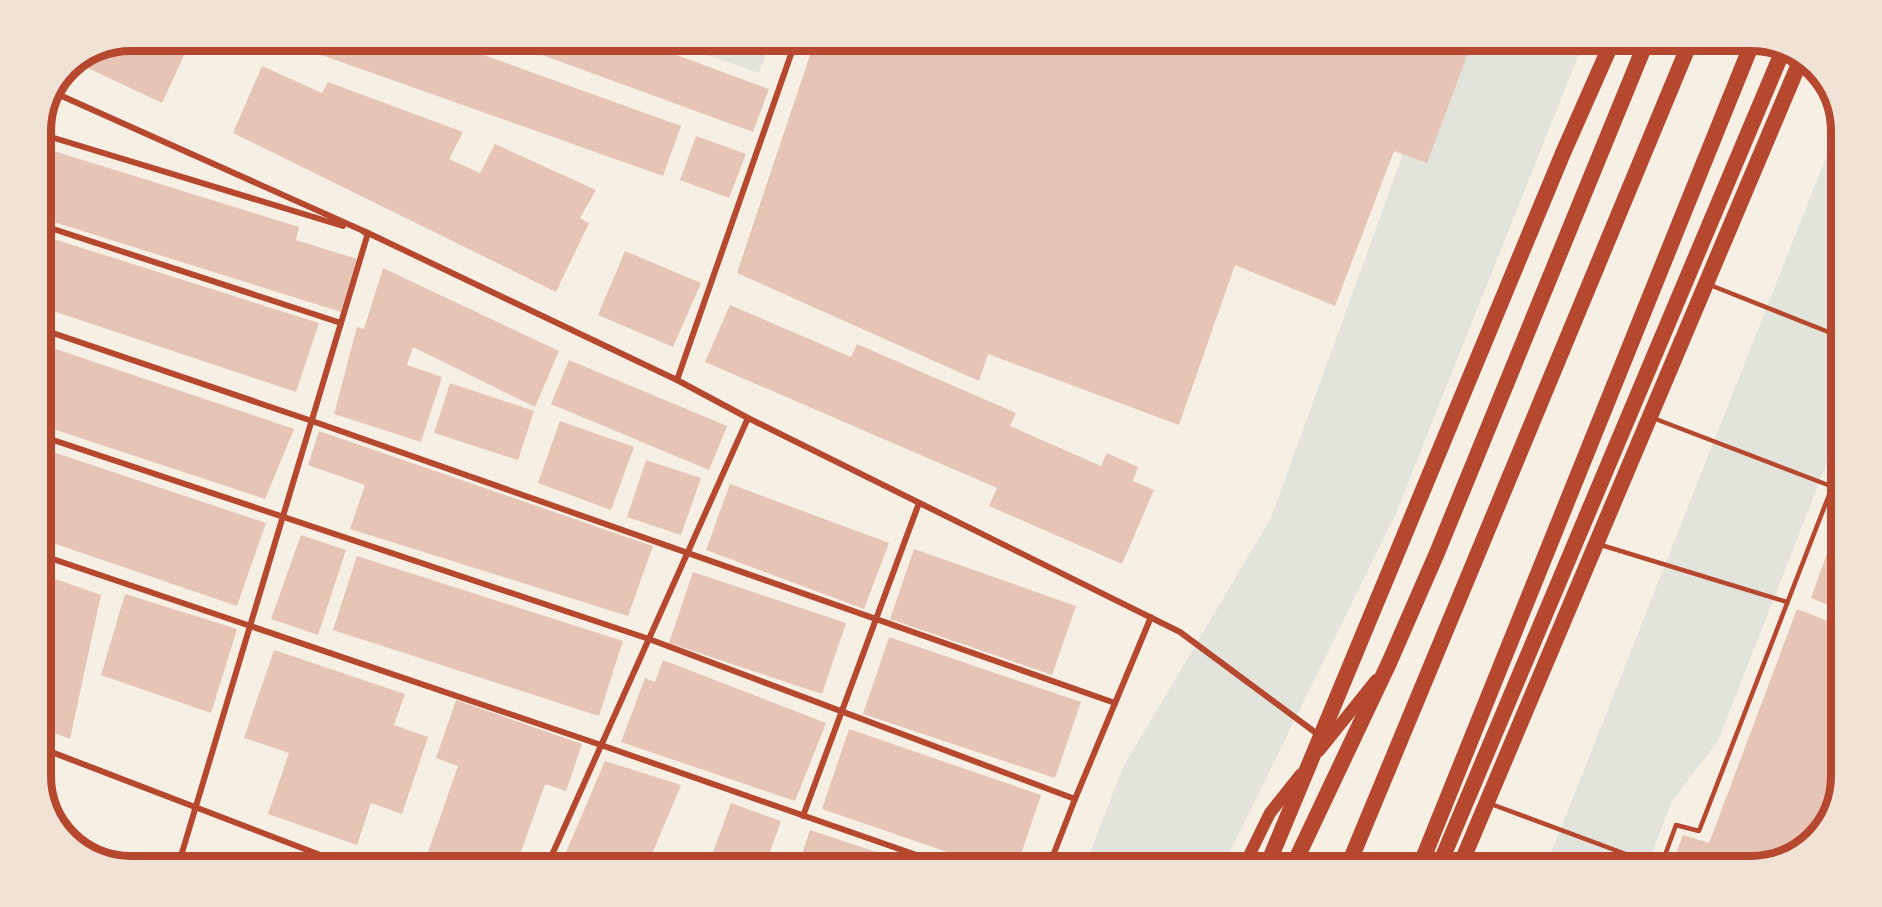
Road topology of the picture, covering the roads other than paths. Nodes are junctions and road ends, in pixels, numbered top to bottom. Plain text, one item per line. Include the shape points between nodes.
1 (792, 51) edge
2 (1608, 51) edge
3 (1642, 51) edge
4 (1686, 51) edge
5 (1749, 51) edge
6 (1781, 57) edge
7 (1798, 67) edge
8 (60, 95) edge
9 (51, 137) edge
10 (51, 228) edge
11 (368, 233) junction
12 (1688, 277) junction
13 (341, 323) junction
14 (51, 332) edge
15 (1831, 333) edge
16 (677, 380) junction
17 (1632, 408) junction
18 (1650, 416) junction
19 (748, 417) junction
20 (312, 421) junction
21 (51, 439) edge
22 (1831, 486) edge
23 (1831, 492) edge
24 (920, 503) junction
25 (283, 518) junction
26 (1577, 537) junction
27 (687, 553) junction
28 (51, 558) edge
29 (1787, 602) junction
30 (1150, 617) junction
31 (876, 619) junction
32 (250, 626) junction
33 (649, 639) junction
34 (1389, 663) junction
35 (1115, 703) junction
36 (842, 712) junction
37 (1327, 741) junction
38 (601, 746) junction
39 (51, 752) edge
40 (1468, 796) junction
41 (1075, 799) junction
42 (196, 808) junction
43 (803, 816) junction
44 (181, 856) edge
45 (320, 856) edge
46 (552, 856) edge
47 (917, 856) edge
48 (1053, 856) edge
49 (1249, 856) edge
50 (1272, 856) edge
51 (1298, 856) edge
52 (1353, 856) edge
53 (1424, 856) edge
54 (1443, 856) edge
55 (1465, 856) edge
56 (1629, 856) edge
57 (1663, 856) edge

1 - 16 street
2 - 50 highway
3 - 34 highway
4 - 52 highway
5 - 53 highway
6 - 12 highway
7 - 18 highway
8 - 11 street
9 - 11 street
10 - 13 street
11 - 13 street
11 - 16 street
12 - 15 lane
12 - 17 highway
13 - 20 street
14 - 20 street
16 - 19 street
17 - 18 lane
17 - 26 highway
18 - 22 lane
18 - 55 highway
19 - 24 street
19 - 27 street
20 - 25 street
20 - 27 street
21 - 25 street
23 - 29 lane
24 - 30 street
24 - 31 street
25 - 32 street
25 - 33 street
26 - 29 lane
26 - 40 highway
27 - 31 street
27 - 33 street
28 - 32 street
29 - 57 lane via 1699,831 1676,825
30 - 35 street
30 - 37 street via 1180,632
31 - 35 street
31 - 36 street
32 - 38 street
32 - 42 street
33 - 36 street
33 - 38 street
34 - 37 main road
34 - 51 highway
35 - 41 street
36 - 41 street
36 - 43 street
37 - 49 main road via 1269,813
38 - 43 street
38 - 46 street
39 - 42 street
40 - 54 highway
40 - 56 lane
41 - 48 street
42 - 44 street
42 - 45 street
43 - 47 street

